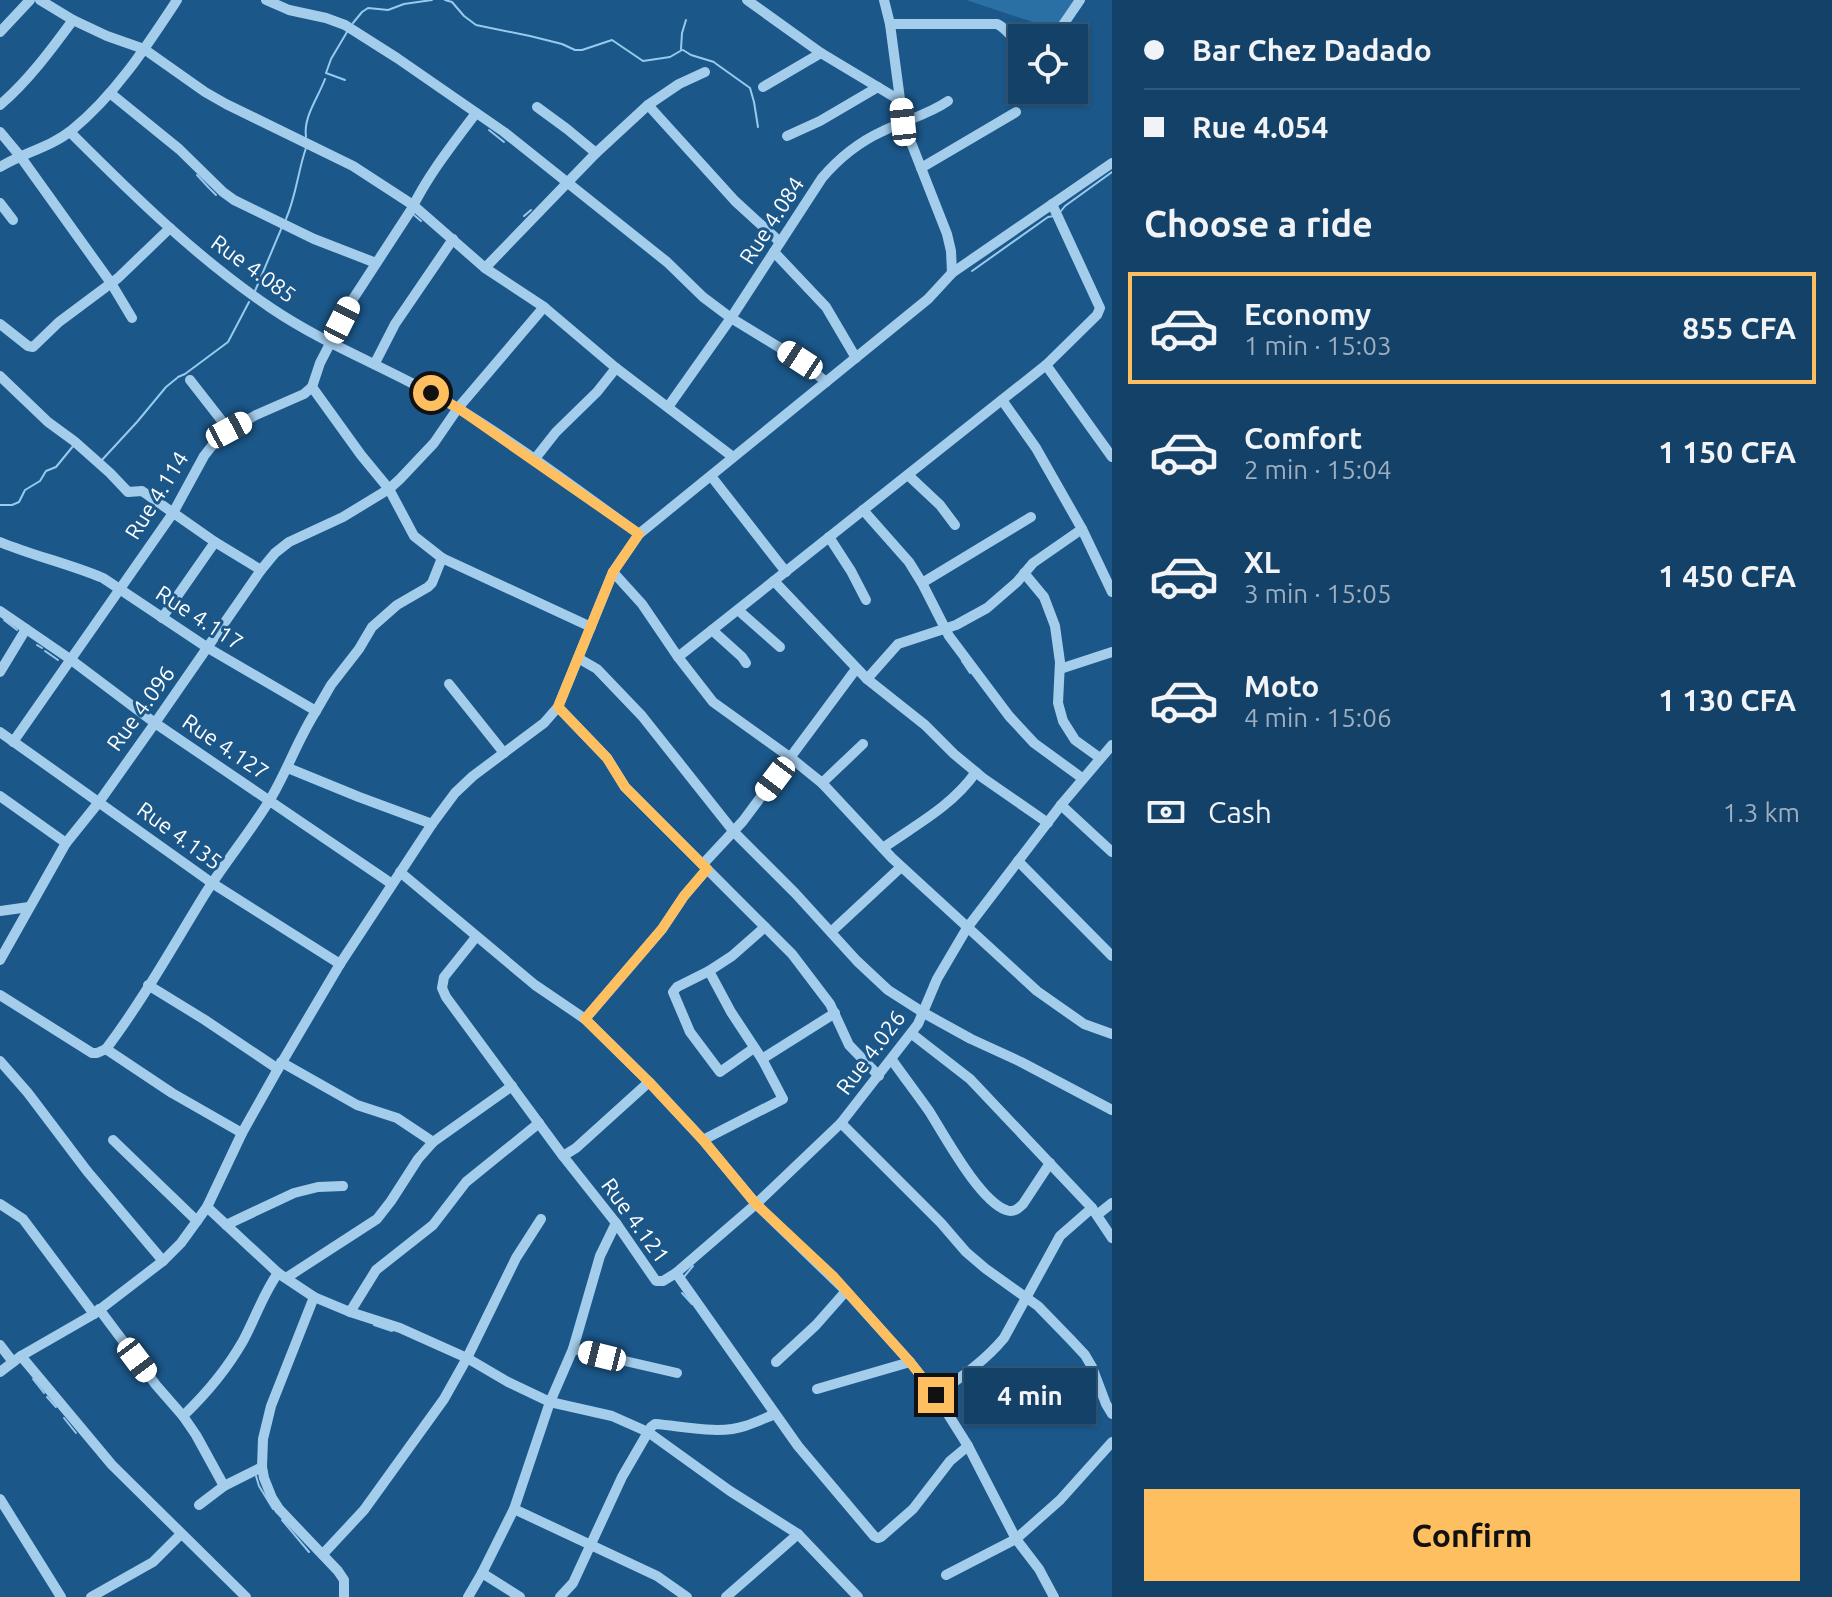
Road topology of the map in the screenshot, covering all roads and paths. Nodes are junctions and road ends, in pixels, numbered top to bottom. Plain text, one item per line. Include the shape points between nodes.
1 (30, 0) edge
2 (40, 0) edge
3 (177, 0) edge
4 (266, 0) edge
5 (747, 0) edge
6 (884, 0) edge
7 (1080, 0) edge
8 (73, 20) junction
9 (890, 24) junction
10 (1064, 24) edge
11 (0, 32) edge
12 (1008, 34) edge
13 (144, 49) junction
14 (821, 53) junction
15 (705, 72) dead end
16 (763, 87) dead end
17 (878, 87) junction
18 (110, 93) junction
19 (901, 101) junction
20 (948, 101) dead end
21 (0, 105) edge
22 (648, 105) junction
23 (537, 107) dead end
24 (1016, 112) dead end
25 (476, 113) junction
26 (903, 122) junction
27 (0, 132) edge
28 (70, 132) junction
29 (787, 136) dead end
30 (596, 153) junction
31 (20, 156) junction
32 (1112, 163) edge
33 (1, 166) edge
34 (921, 168) junction
35 (567, 183) junction
36 (0, 203) edge
37 (1052, 204) junction
38 (413, 205) junction
39 (13, 220) dead end
40 (170, 228) junction
41 (453, 239) junction
42 (777, 247) junction
43 (376, 263) junction
44 (485, 268) junction
45 (952, 273) junction
46 (111, 283) junction
47 (544, 307) junction
48 (132, 318) dead end
49 (731, 318) junction
50 (0, 324) edge
51 (331, 342) junction
52 (856, 358) junction
53 (375, 363) junction
54 (1046, 365) junction
55 (616, 368) junction
56 (0, 376) edge
57 (190, 380) dead end
58 (826, 382) junction
59 (312, 387) junction
60 (1002, 400) junction
61 (668, 407) junction
62 (458, 408) junction
63 (229, 430) junction
64 (733, 457) junction
65 (1112, 457) edge
66 (534, 460) junction
67 (908, 475) junction
68 (711, 476) junction
69 (389, 489) junction
70 (863, 510) junction
71 (173, 513) junction
72 (1031, 517) dead end
73 (955, 525) dead end
74 (1082, 529) junction
75 (639, 534) junction
76 (829, 537) junction
77 (0, 542) edge
78 (215, 542) junction
79 (442, 558) junction
80 (261, 570) junction
81 (613, 572) junction
82 (786, 572) junction
83 (1024, 573) junction
84 (774, 581) junction
85 (922, 583) junction
86 (119, 588) junction
87 (1112, 592) edge
88 (866, 600) dead end
89 (738, 610) junction
90 (0, 611) edge
91 (162, 618) junction
92 (591, 627) junction
93 (26, 629) junction
94 (945, 629) junction
95 (712, 630) junction
96 (780, 647) dead end
97 (208, 648) junction
98 (1112, 652) edge
99 (678, 657) junction
100 (578, 658) junction
101 (70, 659) junction
102 (746, 663) dead end
103 (856, 669) junction
104 (1060, 669) junction
105 (0, 672) edge
106 (867, 679) junction
107 (449, 684) dead end
108 (558, 707) junction
109 (316, 711) junction
110 (155, 723) junction
111 (0, 732) edge
112 (13, 742) junction
113 (863, 744) dead end
114 (1112, 745) edge
115 (504, 753) junction
116 (791, 758) junction
117 (1100, 758) junction
118 (288, 768) junction
119 (976, 772) junction
120 (1082, 778) junction
121 (822, 783) junction
122 (0, 796) edge
123 (270, 800) junction
124 (99, 802) junction
125 (1061, 805) junction
126 (1048, 823) junction
127 (432, 824) junction
128 (734, 832) junction
129 (66, 843) junction
130 (883, 848) junction
131 (1112, 852) edge
132 (1018, 861) junction
133 (705, 867) junction
134 (901, 867) junction
135 (400, 872) junction
136 (212, 883) junction
137 (392, 884) junction
138 (29, 907) junction
139 (0, 911) edge
140 (765, 927) junction
141 (967, 928) junction
142 (831, 932) junction
143 (476, 937) junction
144 (1112, 956) edge
145 (0, 960) edge
146 (340, 964) junction
147 (709, 971) junction
148 (148, 985) junction
149 (0, 995) edge
150 (835, 1013) junction
151 (924, 1013) junction
152 (585, 1019) junction
153 (912, 1034) junction
154 (1112, 1034) edge
155 (754, 1048) junction
156 (106, 1049) junction
157 (762, 1059) junction
158 (892, 1060) junction
159 (0, 1061) edge
160 (280, 1066) junction
161 (879, 1076) junction
162 (649, 1082) junction
163 (512, 1086) junction
164 (1112, 1110) edge
165 (539, 1123) junction
166 (841, 1123) junction
167 (242, 1133) junction
168 (113, 1140) dead end
169 (703, 1140) junction
170 (433, 1142) junction
171 (563, 1156) junction
172 (1050, 1163) junction
173 (343, 1186) dead end
174 (1112, 1203) edge
175 (0, 1204) edge
176 (756, 1204) junction
177 (207, 1207) junction
178 (1095, 1212) junction
179 (541, 1219) dead end
180 (197, 1221) junction
181 (616, 1223) junction
182 (226, 1225) junction
183 (1112, 1238) edge
184 (163, 1261) junction
185 (676, 1273) junction
186 (282, 1276) junction
187 (846, 1291) junction
188 (314, 1297) junction
189 (1026, 1298) junction
190 (96, 1312) junction
191 (350, 1312) junction
192 (0, 1345) edge
193 (573, 1349) junction
194 (467, 1358) junction
195 (17, 1359) junction
196 (776, 1362) dead end
197 (910, 1362) junction
198 (0, 1372) edge
199 (677, 1373) dead end
200 (817, 1389) dead end
201 (936, 1395) junction
202 (550, 1402) junction
203 (775, 1414) junction
204 (1112, 1414) edge
205 (183, 1416) junction
206 (648, 1432) junction
207 (1112, 1442) edge
208 (968, 1446) junction
209 (262, 1467) junction
210 (224, 1486) junction
211 (0, 1499) edge
212 (199, 1505) dead end
213 (514, 1509) junction
214 (181, 1534) junction
215 (798, 1534) junction
216 (1016, 1539) junction
217 (590, 1545) junction
218 (323, 1554) junction
219 (482, 1573) junction
220 (946, 1575) dead end
221 (61, 1597) edge
222 (91, 1597) edge
223 (245, 1597) edge
224 (344, 1597) edge
225 (468, 1597) edge
226 (520, 1597) edge
227 (560, 1597) edge
228 (687, 1597) edge
229 (726, 1597) edge
230 (858, 1597) edge
231 (1054, 1597) edge

1 - 11 street
2 - 8 street
3 - 13 street
4 - 25 street via 345,25
5 - 14 street
6 - 9 street
7 - 10 street
8 - 13 street
8 - 21 street
9 - 12 street via 997,24
9 - 19 street
13 - 18 street
13 - 38 street via 215,98 353,166
14 - 16 street
14 - 17 street
15 - 22 street
17 - 19 street
17 - 29 street
18 - 28 street
18 - 43 street via 234,200
19 - 26 street
20 - 26 street, Rue 4.084
22 - 30 street
22 - 42 street
23 - 30 street
24 - 34 street
25 - 35 street
25 - 38 street
26 - 34 street
26 - 42 street, Rue 4.084 via 835,162
27 - 31 street
28 - 31 street
28 - 40 street, Rue 4.085
30 - 35 street
31 - 33 street
31 - 46 street
32 - 37 street
34 - 45 street via 947,234
35 - 44 street
35 - 49 street
36 - 39 street
37 - 45 street
37 - 54 street via 1100,308
38 - 41 street
38 - 43 street
40 - 46 street
40 - 51 street, Rue 4.085 via 234,282
41 - 44 street
41 - 53 street
42 - 49 street, Rue 4.084
42 - 52 street via 826,307
43 - 51 street
44 - 47 street
45 - 52 street
46 - 48 street
46 - 50 street via 33,347
47 - 55 street
47 - 62 street, Rue 4.096
49 - 58 street
49 - 61 street, Rue 4.084
51 - 53 street, Rue 4.085
51 - 59 street
52 - 58 street
53 - 62 street, Rue 4.085
54 - 60 street
54 - 65 street
55 - 61 street
55 - 66 street
56 - 71 street via 128,492 142,491
57 - 63 street
58 - 64 street
59 - 63 street, Rue 4.114
59 - 69 street
60 - 67 street
60 - 74 street
61 - 64 street
62 - 66 street, Rue 4.085
62 - 69 street, Rue 4.096 via 434,443
63 - 71 street, Rue 4.114 via 204,456
64 - 68 street
66 - 75 street, Rue 4.085
67 - 70 street
67 - 73 street
68 - 75 street
68 - 82 street
69 - 79 street via 414,536
69 - 80 street, Rue 4.096 via 289,542
70 - 76 street
70 - 85 street
71 - 78 street
71 - 86 street, Rue 4.114
72 - 85 street
74 - 83 street
74 - 87 street
75 - 81 street
76 - 82 street
76 - 88 street
77 - 86 street, Rue 4.117 via 87,571
78 - 80 street
78 - 91 street
79 - 92 street
79 - 109 street via 428,587 397,605 368,632
80 - 97 street, Rue 4.096
81 - 92 street
81 - 99 street
82 - 84 street
83 - 94 street via 994,603
83 - 104 street via 1047,602
84 - 89 street
84 - 103 street
85 - 94 street
86 - 91 street, Rue 4.117
86 - 101 street, Rue 4.114
89 - 95 street
89 - 96 street
90 - 93 street, Rue 4.127
91 - 97 street, Rue 4.117
92 - 100 street
93 - 101 street, Rue 4.127
93 - 105 street
94 - 106 street via 898,644
94 - 120 street via 1022,730
95 - 99 street
95 - 102 street
97 - 109 street, Rue 4.117
97 - 110 street, Rue 4.096
98 - 104 street
99 - 116 street via 713,702
100 - 108 street
100 - 128 street via 597,669 642,716
101 - 110 street, Rue 4.127
101 - 112 street, Rue 4.114
103 - 106 street
103 - 116 street
104 - 117 street via 1063,721 1075,740
106 - 119 street
107 - 115 street
108 - 115 street
108 - 133 street via 607,758 625,787
109 - 118 street
110 - 123 street, Rue 4.127
110 - 124 street, Rue 4.096
111 - 112 street, Rue 4.135
112 - 124 street, Rue 4.135
113 - 121 street
114 - 117 street, Rue 4.026
115 - 127 street via 455,793
116 - 121 street
116 - 128 street
117 - 120 street, Rue 4.026
118 - 123 street
118 - 127 street
119 - 126 street
119 - 130 street via 953,800
120 - 125 street, Rue 4.026
121 - 130 street
122 - 129 street
123 - 136 street
123 - 137 street, Rue 4.127
124 - 129 street, Rue 4.096
124 - 136 street, Rue 4.135
125 - 126 street, Rue 4.026
125 - 131 street
126 - 132 street, Rue 4.026
127 - 135 street
128 - 133 street
128 - 142 street
129 - 138 street, Rue 4.096
130 - 134 street
132 - 141 street, Rue 4.026
132 - 144 street
133 - 140 street
133 - 152 street via 662,929
134 - 141 street
134 - 142 street
135 - 137 street
135 - 143 street
136 - 146 street, Rue 4.135
136 - 148 street
137 - 146 street
138 - 139 street
138 - 145 street, Rue 4.096
140 - 147 street
140 - 150 street
141 - 151 street, Rue 4.026
141 - 154 street via 1059,1008
142 - 151 street via 888,990
143 - 152 street
143 - 163 street, Rue 4.121 via 444,977 442,988
146 - 160 street
147 - 155 street
147 - 155 street via 673,992 690,1032 720,1072
148 - 156 street
148 - 160 street
149 - 156 street via 92,1053
150 - 157 street
150 - 161 street via 849,1045
151 - 153 street, Rue 4.026
151 - 164 street
152 - 162 street
153 - 158 street, Rue 4.026
153 - 172 street via 970,1079
155 - 157 street
156 - 167 street
157 - 169 street via 782,1101
158 - 161 street, Rue 4.026
158 - 172 street via 965,1170 1007,1211 1017,1209
159 - 184 street
160 - 167 street
160 - 170 street via 357,1105 397,1118
161 - 166 street, Rue 4.026
162 - 169 street
162 - 171 street
163 - 165 street, Rue 4.121
163 - 170 street
165 - 171 street, Rue 4.121
165 - 191 street via 466,1182 433,1225 376,1270
166 - 176 street, Rue 4.026
166 - 189 street via 966,1252
167 - 177 street
168 - 180 street
169 - 176 street
170 - 186 street via 377,1219
171 - 181 street, Rue 4.121
172 - 178 street
173 - 182 street via 294,1193
174 - 178 street
175 - 190 street via 23,1219
176 - 185 street, Rue 4.026
176 - 187 street
177 - 180 street
177 - 182 street
178 - 183 street
178 - 189 street via 1060,1236
179 - 194 street via 510,1268
180 - 184 street
181 - 185 street, Rue 4.121 via 656,1281
181 - 193 street via 603,1248
182 - 186 street
184 - 190 street
185 - 203 street, Rue 4.121
186 - 188 street
186 - 205 street via 264,1295 241,1344 208,1392
187 - 196 street
187 - 197 street
188 - 191 street
188 - 209 street via 271,1406
189 - 201 street via 997,1346
189 - 204 street via 1085,1355
190 - 195 street
190 - 205 street
191 - 194 street
192 - 195 street
193 - 199 street
193 - 202 street
194 - 202 street
194 - 218 street via 364,1510
195 - 198 street
195 - 214 street
197 - 200 street
197 - 201 street
201 - 208 street
202 - 206 street via 612,1416
202 - 213 street
203 - 206 street via 734,1429 655,1424
203 - 208 street, Rue 4.121 via 878,1538 913,1509
205 - 210 street
206 - 215 street
206 - 217 street
207 - 216 street
208 - 216 street
209 - 210 street
209 - 218 street via 279,1509
210 - 212 street
211 - 221 street
213 - 217 street
213 - 219 street
214 - 222 street via 153,1562
214 - 223 street
215 - 229 street
215 - 230 street
216 - 220 street
216 - 231 street
217 - 227 street via 573,1583
217 - 228 street via 657,1576
218 - 224 street via 344,1580
219 - 225 street
219 - 226 street

